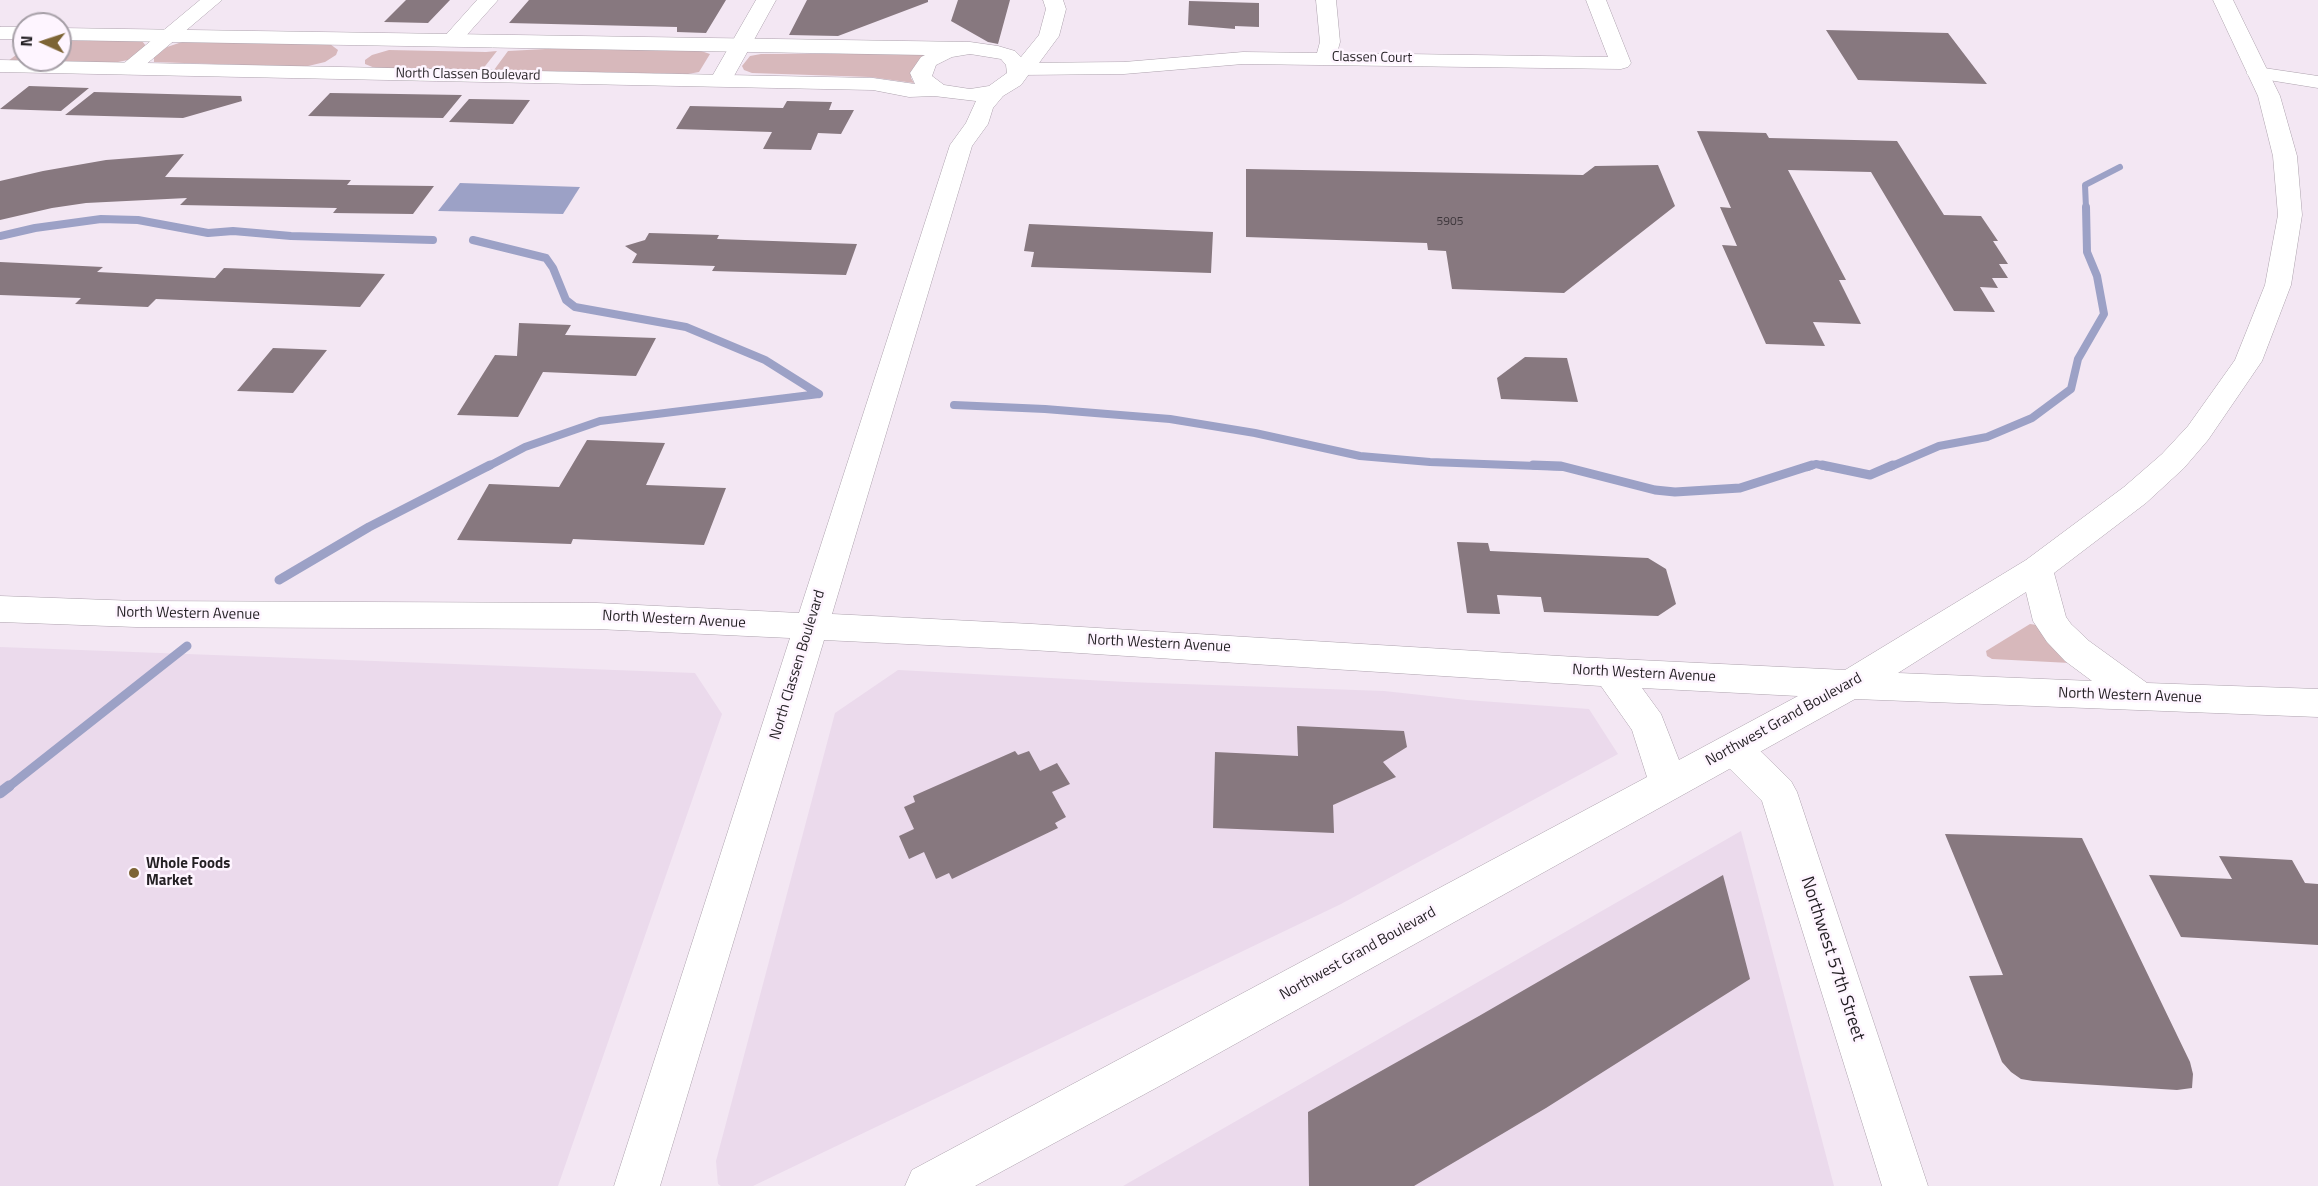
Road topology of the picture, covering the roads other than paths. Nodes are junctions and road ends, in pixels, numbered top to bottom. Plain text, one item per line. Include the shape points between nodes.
1 (212, 0) edge
2 (488, 0) edge
3 (766, 0) edge
4 (1046, 0) edge
5 (1053, 0) edge
6 (1326, 0) edge
7 (1596, 0) edge
8 (2223, 0) edge
9 (72, 34) edge
10 (169, 36) junction
11 (450, 42) junction
12 (740, 46) junction
13 (958, 50) junction
14 (1001, 52) junction
15 (1326, 57) junction
16 (0, 66) edge
17 (130, 68) junction
18 (1124, 68) junction
19 (1018, 69) junction
20 (2258, 73) junction
21 (721, 80) junction
22 (2318, 82) edge
23 (999, 89) junction
24 (936, 90) junction
25 (952, 128) junction
26 (2037, 569) junction
27 (0, 609) edge
28 (810, 627) junction
29 (1610, 672) junction
30 (1853, 683) junction
31 (2138, 695) junction
32 (2318, 703) edge
33 (1734, 748) junction
34 (1668, 783) junction
35 (636, 1186) edge
36 (928, 1186) edge
37 (1905, 1186) edge

1 - 10 main road
2 - 11 main road
3 - 12 main road
4 - 14 main road via 1026,42
5 - 19 main road, North Classen Boulevard via 1056,9 1049,36 1032,59
6 - 15 main road via 1330,42
7 - 15 main road, Classen Court via 1621,63
8 - 20 main road, Northwest Grand Boulevard
9 - 10 main road
10 - 11 main road
10 - 17 main road
11 - 12 main road
12 - 13 main road
12 - 21 main road
13 - 14 main road via 981,48
13 - 24 main road via 936,56 923,67 922,79
14 - 19 main road via 1013,59
15 - 18 main road, Classen Court via 1243,58
16 - 17 main road, North Classen Boulevard
17 - 21 main road, North Classen Boulevard
18 - 19 main road, Classen Court
18 - 23 main road, Classen Court
19 - 23 main road, North Classen Boulevard via 1013,80
20 - 22 main road
20 - 26 main road, Northwest Grand Boulevard via 2279,98 2290,215 2278,285 2248,361 2198,433 2173,461
21 - 24 main road, North Classen Boulevard via 873,84 909,91
23 - 24 main road, North Classen Boulevard via 970,95
23 - 25 main road, North Classen Boulevard via 982,107 976,124
24 - 25 main road via 936,103
25 - 28 main road, North Classen Boulevard
26 - 30 main road, Northwest Grand Boulevard
26 - 31 main road via 2050,621 2059,633 2077,651
27 - 28 main road, North Western Avenue via 136,614 597,616
28 - 29 main road, North Western Avenue
28 - 35 main road, North Classen Boulevard
29 - 30 main road, North Western Avenue
29 - 34 main road via 1648,724
30 - 31 main road, North Western Avenue
30 - 33 main road, Northwest Grand Boulevard
31 - 32 main road, North Western Avenue
33 - 34 main road, Northwest Grand Boulevard
33 - 37 main road, Northwest 57th Street via 1778,792
34 - 36 main road, Northwest Grand Boulevard

